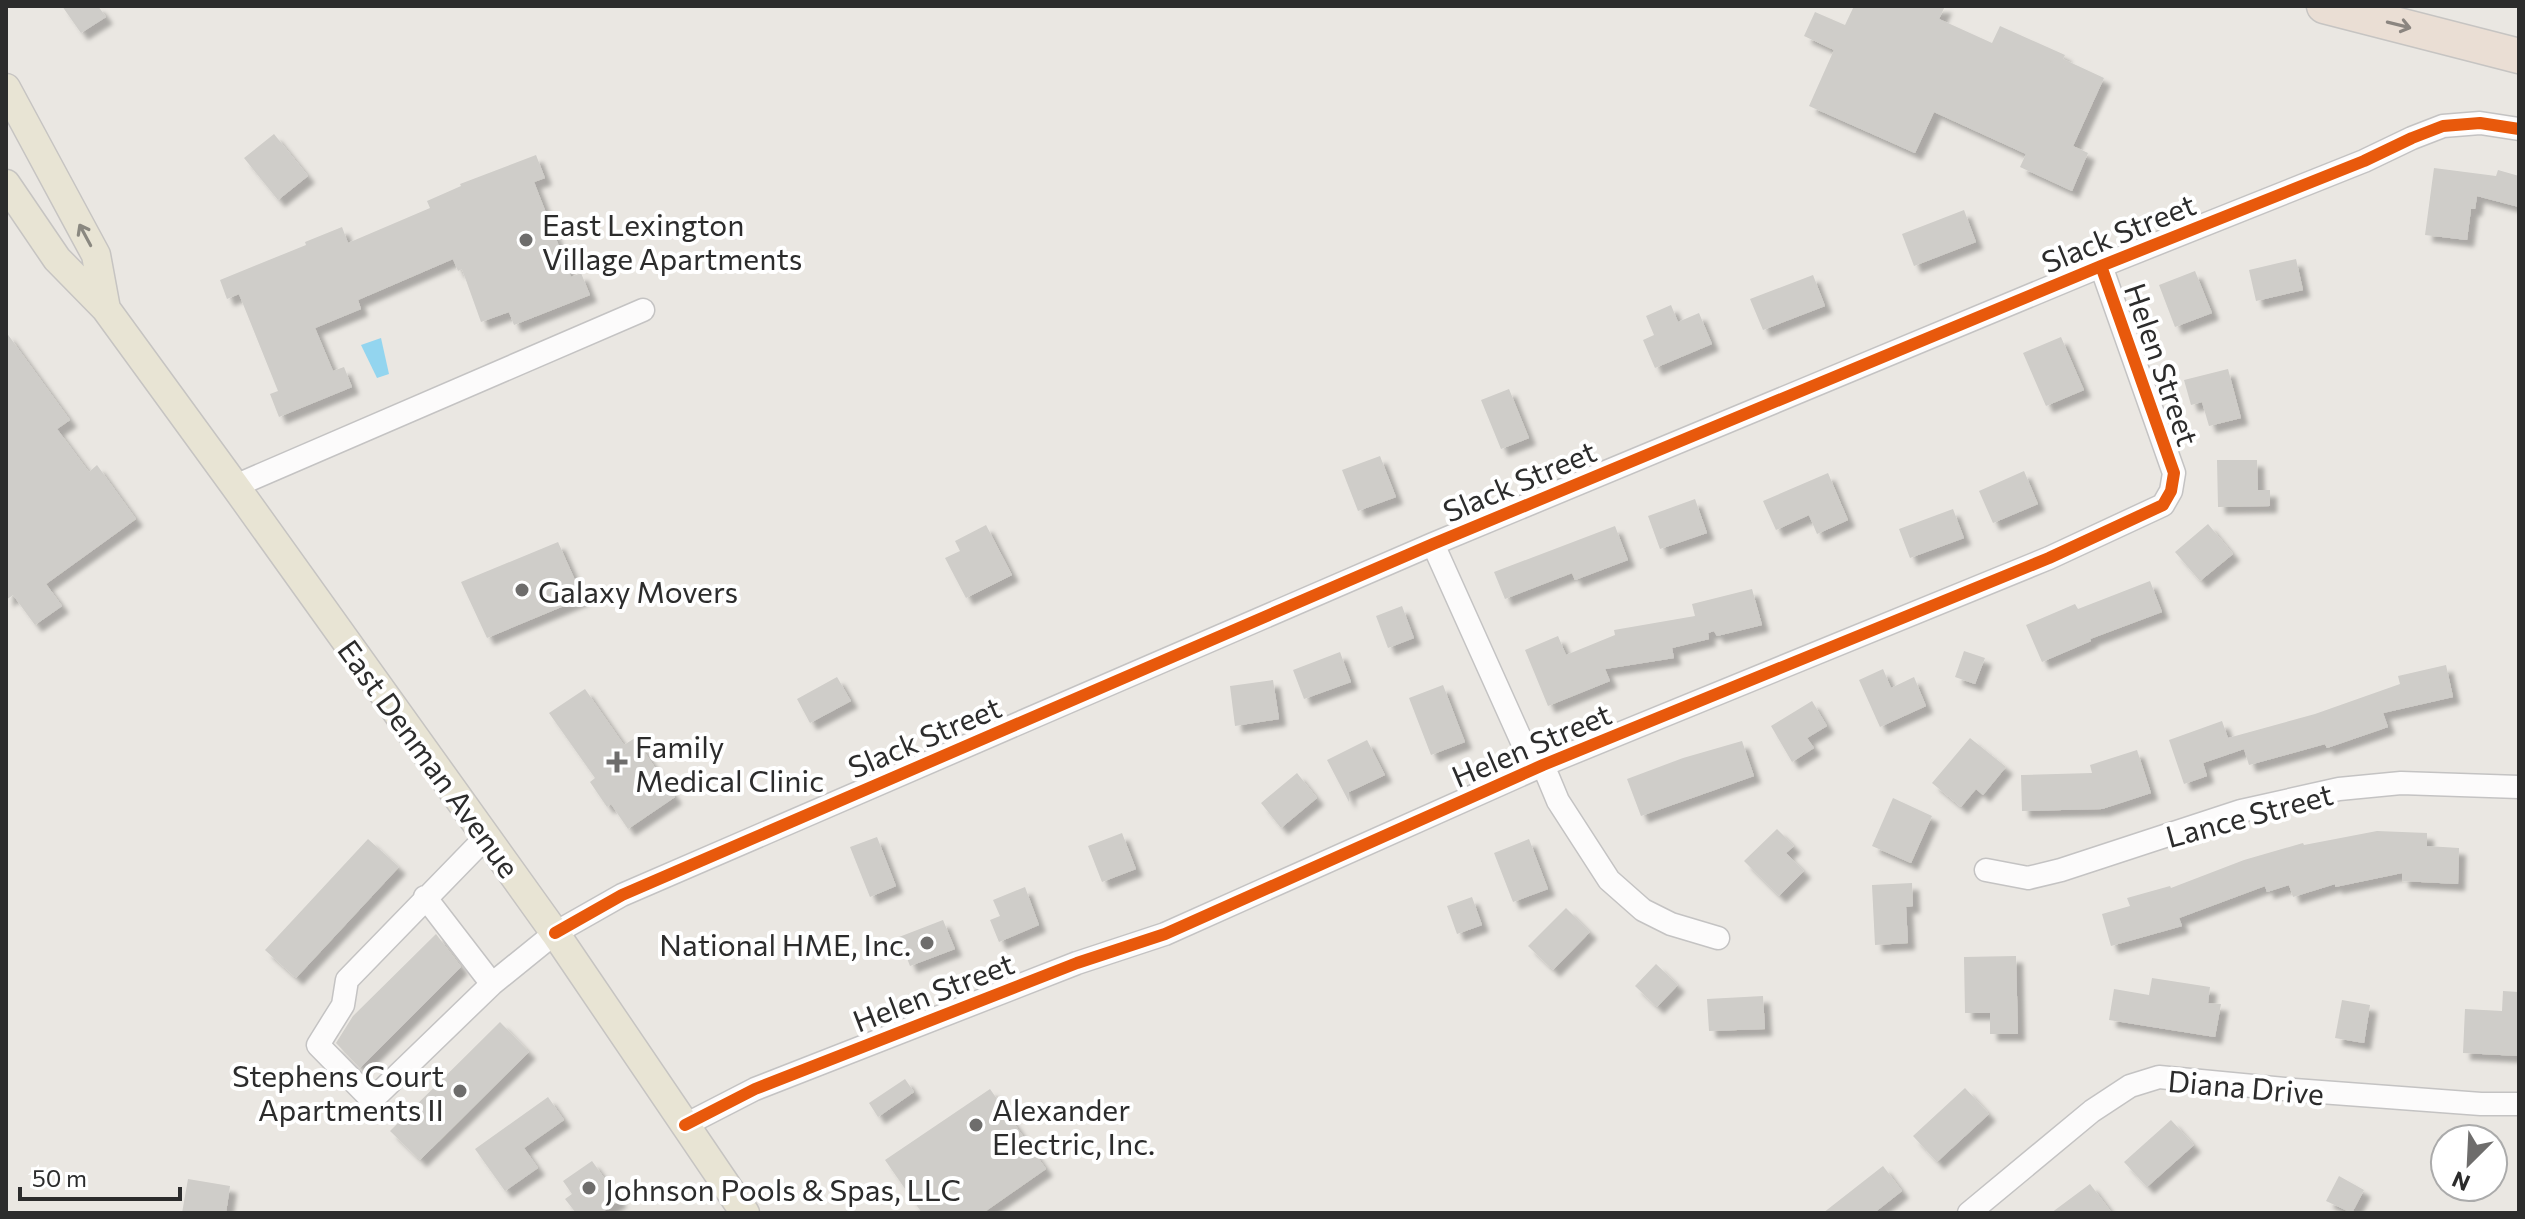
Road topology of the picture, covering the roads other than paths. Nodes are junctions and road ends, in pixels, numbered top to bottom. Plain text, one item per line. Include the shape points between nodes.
1 (2324, 6) edge
2 (2519, 56) edge
3 (6, 88) edge
4 (2519, 129) edge
5 (6, 184) edge
6 (2101, 266) junction
7 (106, 309) junction
8 (643, 310) dead end
9 (235, 486) junction
10 (1433, 544) junction
11 (1543, 765) junction
12 (2519, 787) edge
13 (486, 837) junction
14 (1986, 870) dead end
15 (425, 897) junction
16 (555, 933) junction
17 (1718, 938) dead end
18 (492, 984) junction
19 (2519, 1104) edge
20 (685, 1125) junction
21 (745, 1213) edge
22 (1969, 1213) edge

1 -> 2 highway
7 -> 3 main road, East Denman Avenue via 96,255
4 - 6 street, Slack Street via 2480,123 2443,126
5 - 7 main road, East Denman Avenue via 57,259
6 - 10 street, Slack Street
6 - 11 street, Helen Street via 2174,473 2163,505 2049,558
7 - 9 main road, East Denman Avenue
8 - 9 street
9 - 13 main road, East Denman Avenue
10 - 11 street via 1522,742
10 - 16 street, Slack Street via 622,895
11 - 17 street via 1558,801 1609,880 1643,910
11 - 20 street, Helen Street via 1165,934 755,1089
12 - 14 street, Lance Street via 2401,783 2339,789 2241,811 2028,878
13 - 15 street
13 - 16 main road, East Denman Avenue
15 - 18 street
15 - 18 street, Slack Street via 347,980 343,1005 318,1045 372,1100
16 - 18 street, Slack Street
16 - 20 main road, East Denman Avenue
19 - 22 street, Diana Drive via 2159,1077 2130,1086 2092,1111
20 - 21 main road, East Denman Avenue

